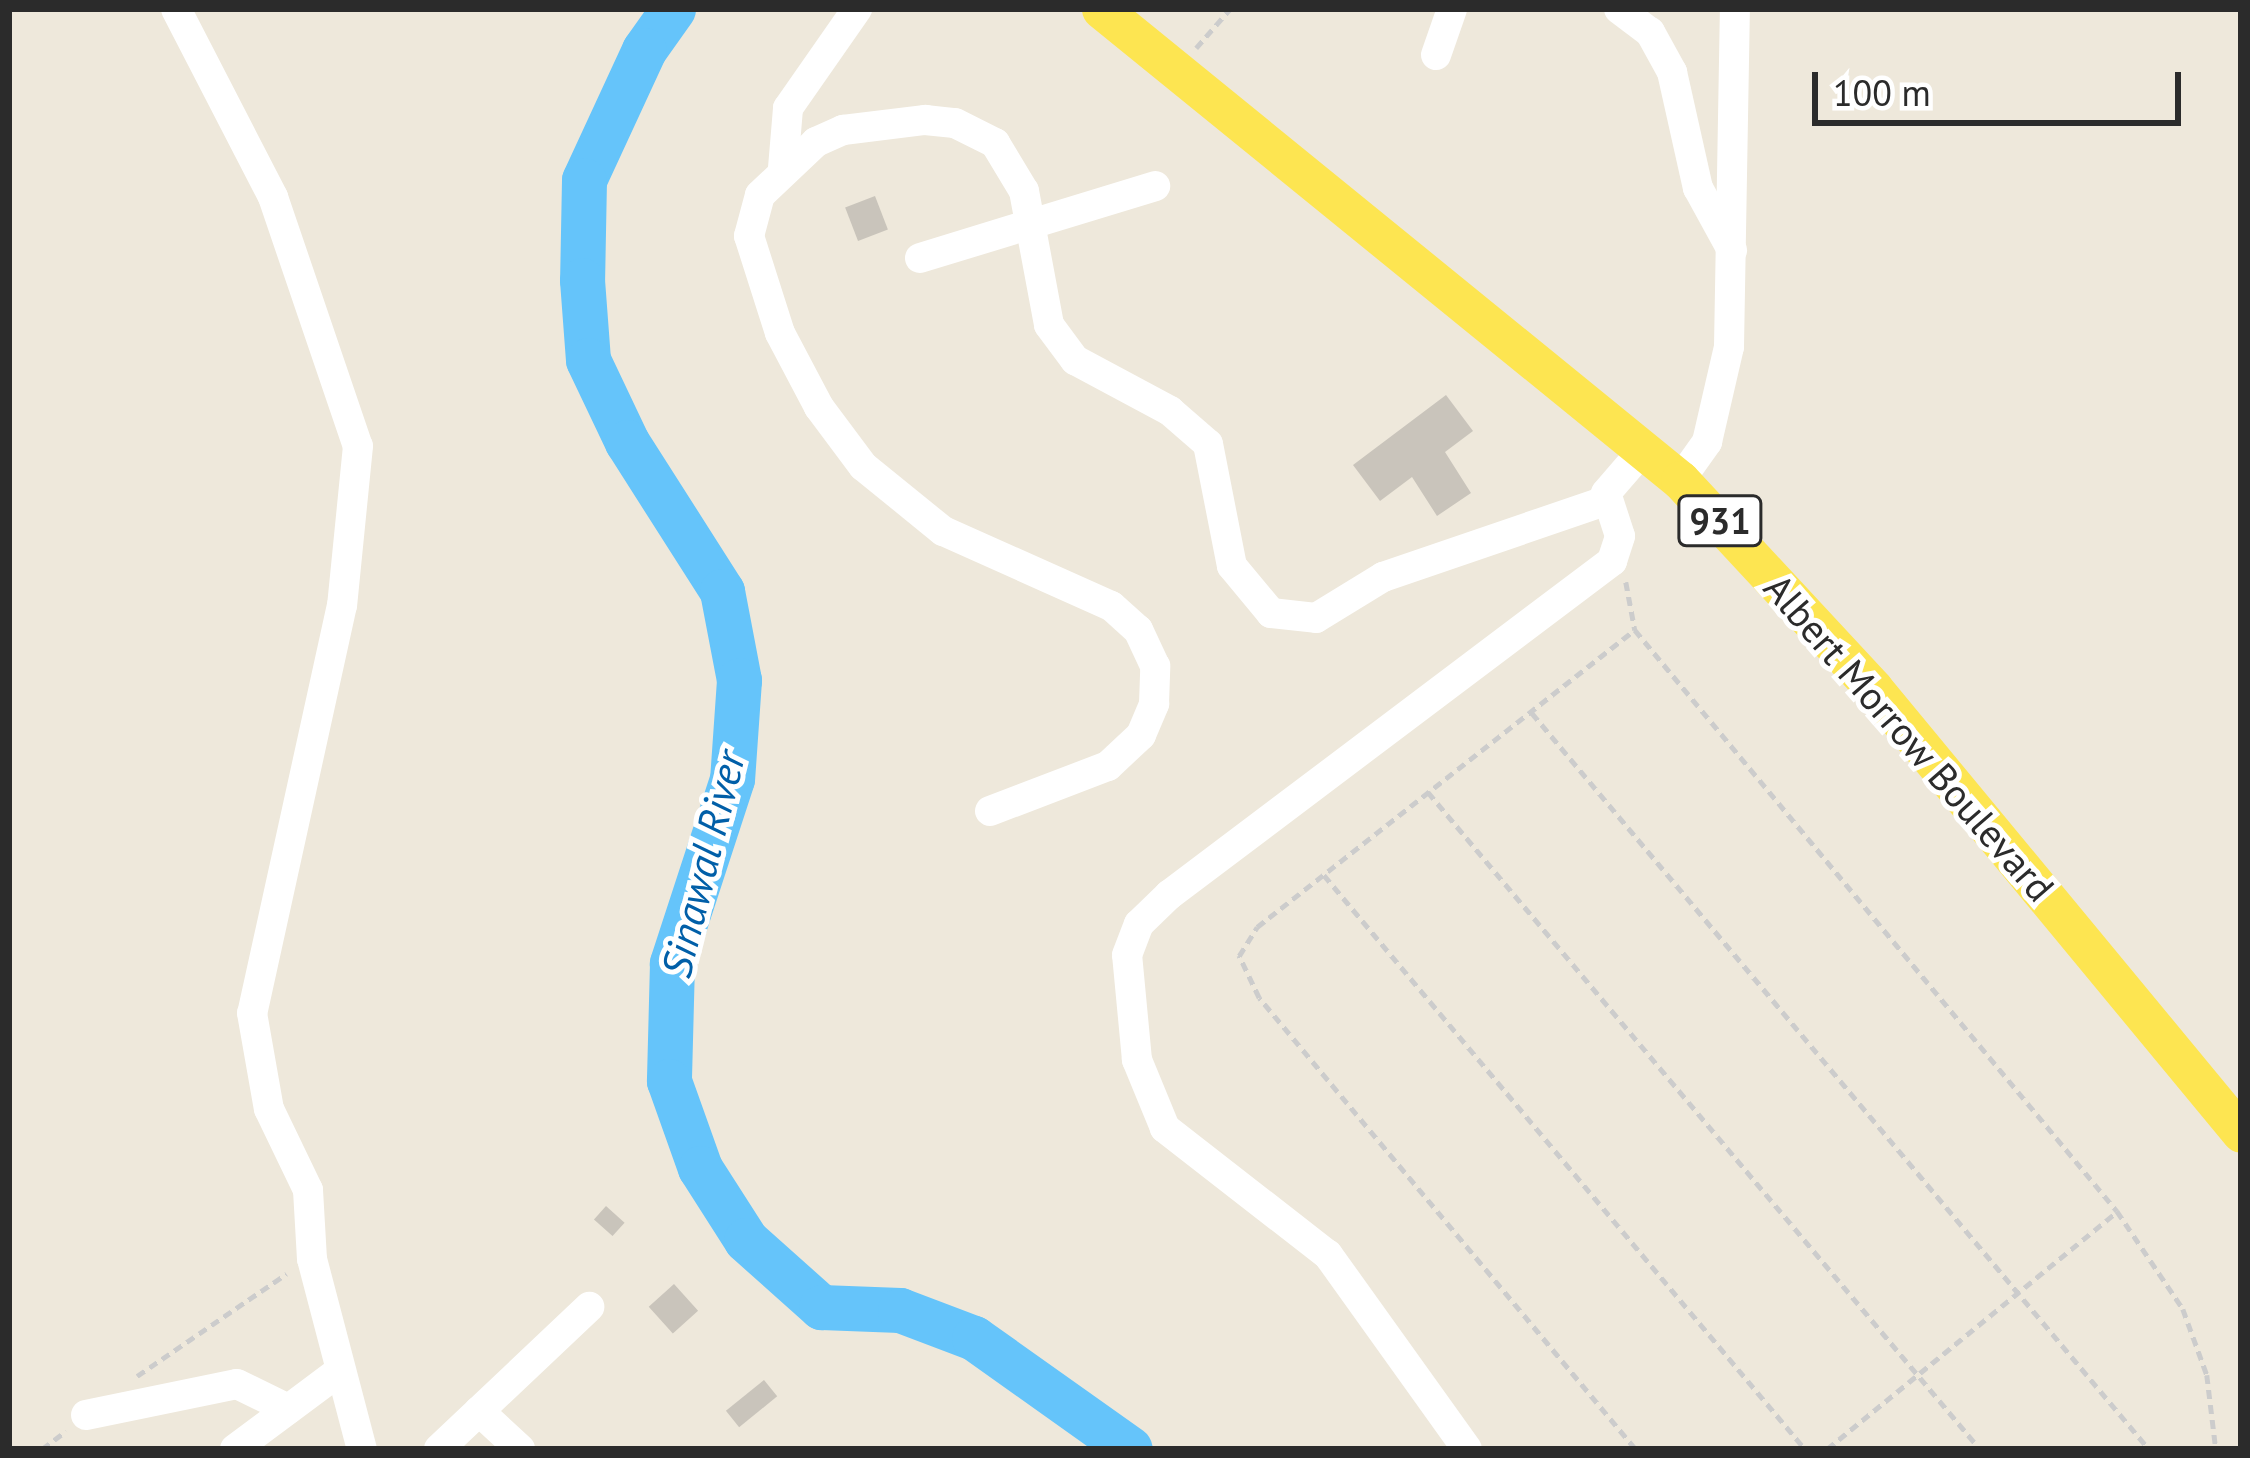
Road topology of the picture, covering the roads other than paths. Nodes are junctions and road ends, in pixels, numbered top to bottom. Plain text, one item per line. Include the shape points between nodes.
1 (176, 9) edge
2 (857, 9) edge
3 (1101, 9) edge
4 (1451, 9) edge
5 (1619, 9) edge
6 (1735, 9) edge
7 (1436, 55) dead end
8 (783, 168) junction
9 (1155, 186) dead end
10 (1026, 230) junction
11 (1732, 250) junction
12 (920, 258) dead end
13 (1644, 448) junction
14 (1680, 480) junction
15 (1605, 501) junction
16 (989, 811) dead end
17 (2241, 1133) edge
18 (590, 1307) dead end
19 (341, 1370) junction
20 (288, 1409) junction
21 (479, 1411) junction
22 (86, 1415) road end
23 (235, 1449) edge
24 (362, 1449) edge
25 (439, 1449) edge
26 (520, 1449) edge
27 (1467, 1449) edge

1 - 19 street via 190,50 273,197 358,446 342,604 252,1013 269,1109 308,1190 312,1259
2 - 8 street via 788,107
3 - 13 main road, Albert Morrow Boulevard / 931
4 - 7 street
5 - 11 street via 1650,32 1672,72 1698,188
6 - 11 street
8 - 10 street via 843,130 955,123 995,143 1015,167
8 - 16 street via 760,195 749,236 759,278 819,407 863,466 943,531 1111,606 1138,630 1155,666 1154,704 1141,735 1108,766
9 - 10 street
10 - 12 street
10 - 15 street via 1049,325 1076,360 1170,411 1208,444 1232,566 1271,613 1316,618 1383,577
11 - 14 street via 1719,407
13 - 14 main road, Albert Morrow Boulevard / 931
13 - 15 street
14 - 17 main road, Albert Morrow Boulevard / 931 via 1873,688
15 - 27 street via 1620,536 1618,554 1169,895 1139,923 1127,955 1137,1060 1165,1129 1328,1255
18 - 21 street
19 - 20 street
19 - 24 street
20 - 22 street via 237,1384
20 - 23 street
21 - 25 street
21 - 26 street

